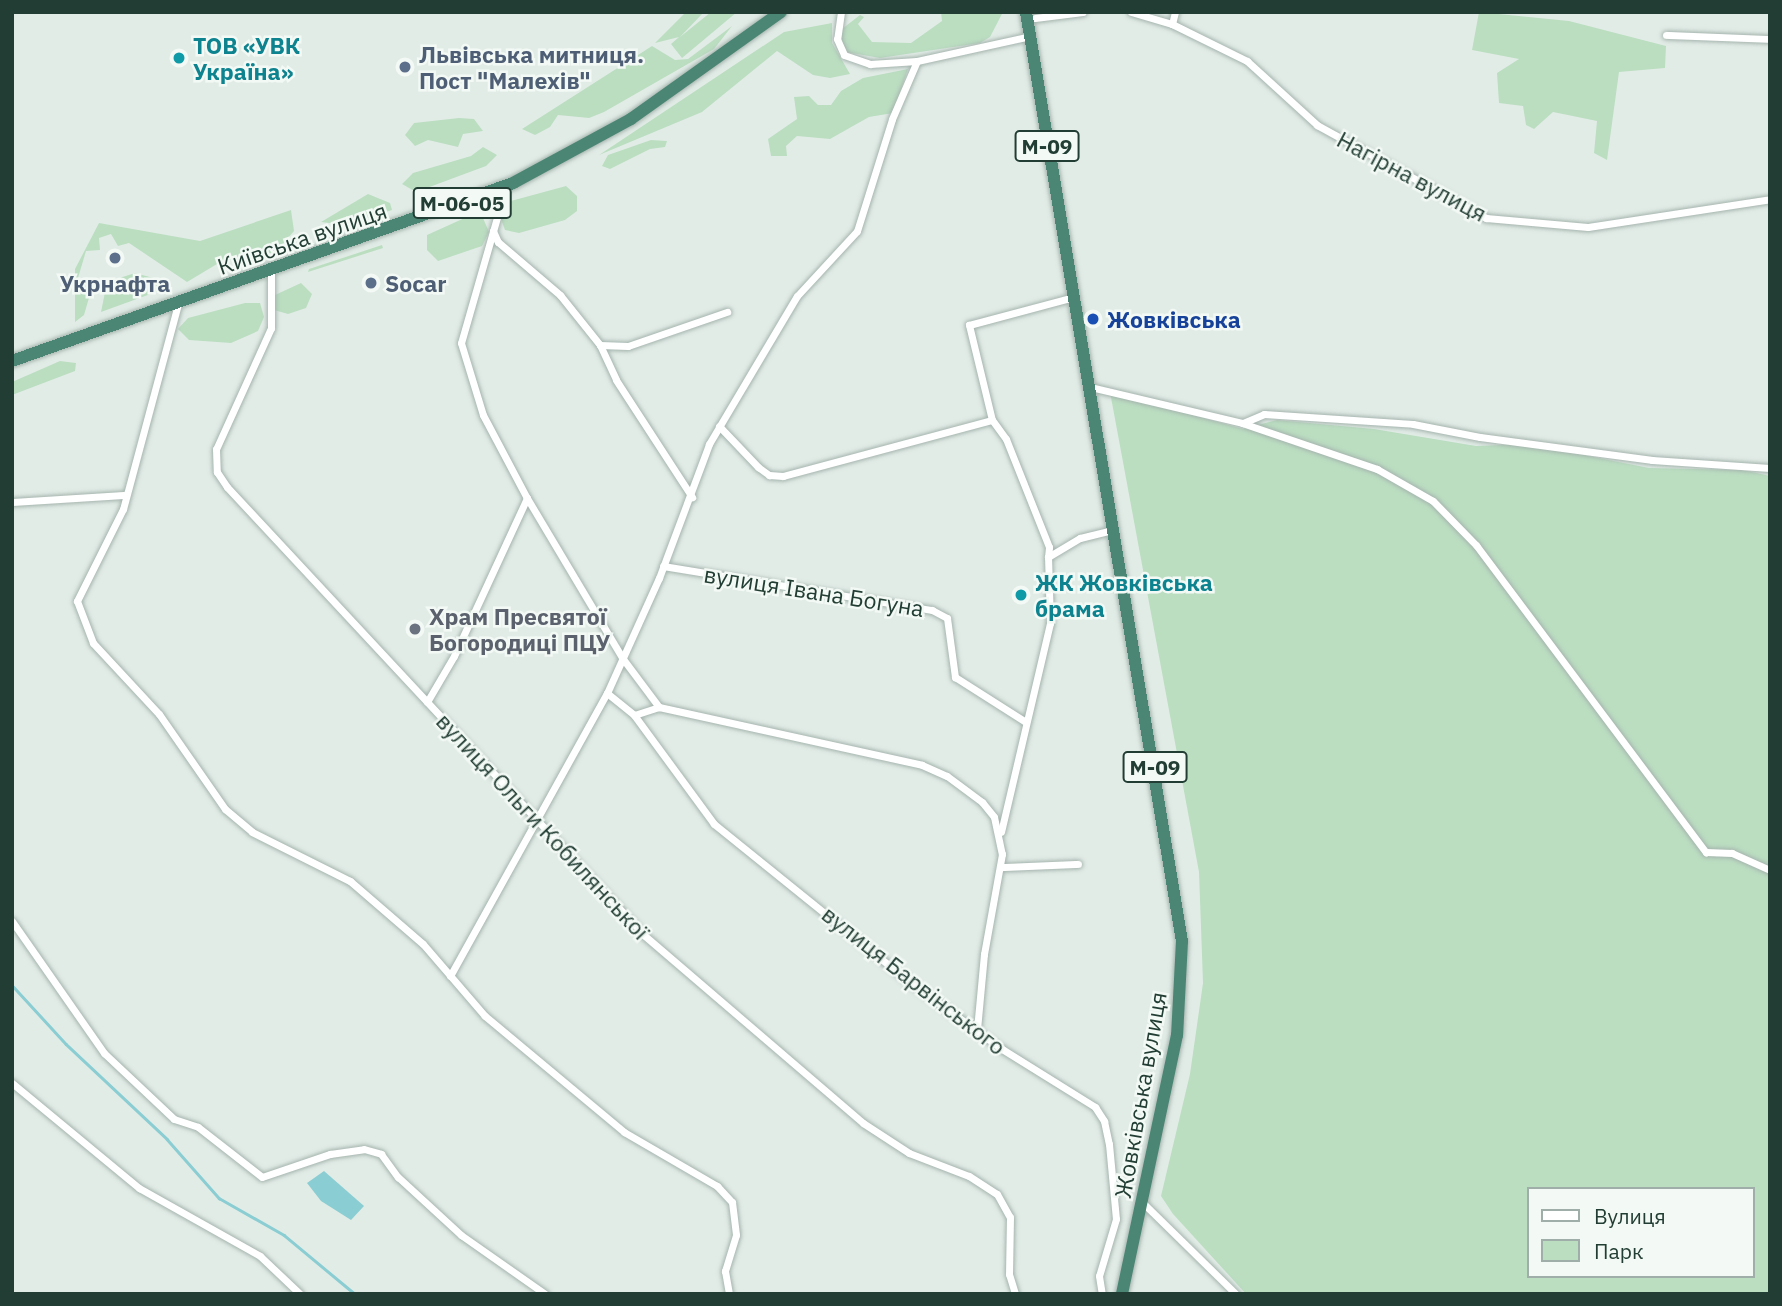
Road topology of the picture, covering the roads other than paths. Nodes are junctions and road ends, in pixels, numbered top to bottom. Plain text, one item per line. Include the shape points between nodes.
1 (780, 12) edge
2 (841, 12) edge
3 (1083, 12) edge
4 (1131, 12) edge
5 (1175, 12) edge
6 (1032, 14) edge
7 (1172, 24) junction
8 (1666, 35) dead end
9 (1031, 36) junction
10 (1770, 39) edge
11 (917, 61) junction
12 (506, 186) junction
13 (1770, 199) edge
14 (493, 231) junction
15 (271, 271) junction
16 (1073, 297) junction
17 (178, 304) junction
18 (727, 312) dead end
19 (600, 345) junction
20 (12, 361) edge
21 (1090, 387) junction
22 (992, 420) junction
23 (1242, 424) junction
24 (719, 426) junction
25 (1770, 468) edge
26 (124, 495) junction
27 (692, 497) junction
28 (527, 498) junction
29 (12, 502) edge
30 (1114, 529) junction
31 (1048, 557) junction
32 (663, 566) junction
33 (623, 659) junction
34 (607, 693) junction
35 (427, 702) junction
36 (659, 707) junction
37 (634, 715) junction
38 (1024, 721) junction
39 (540, 819) junction
40 (1000, 835) junction
41 (1078, 864) dead end
42 (1002, 867) junction
43 (1770, 870) edge
44 (12, 921) edge
45 (450, 976) junction
46 (976, 1029) junction
47 (12, 1083) edge
48 (1143, 1203) junction
49 (300, 1294) edge
50 (545, 1294) edge
51 (729, 1294) edge
52 (1015, 1294) edge
53 (1102, 1294) edge
54 (1122, 1294) edge
55 (1236, 1294) edge

1 - 12 highway, Київська вулиця / М-06-05 via 705,70 609,132
2 - 11 street via 837,39 844,55 870,64
3 - 6 street
4 - 7 street, Нагірна вулиця
5 - 7 street
6 - 9 highway, М-09
7 - 13 street, Нагірна вулиця via 1247,61 1317,125 1486,218 1588,228 1721,203
8 - 10 street
9 - 11 street
9 - 16 highway, М-09
11 - 24 street via 892,119 864,213 842,251 797,296
12 - 14 street
12 - 15 highway, Київська вулиця / М-06-05
14 - 19 street via 498,242 561,295
14 - 28 street via 461,342 483,415
15 - 17 highway, Київська вулиця / М-06-05
15 - 35 street, вулиця Ольги Кобилянської via 271,328 216,449 217,472
16 - 21 highway, Жовківська вулиця / М-09
16 - 22 street via 969,325
17 - 20 highway, Київська вулиця / М-06-05
17 - 26 street
18 - 19 street via 628,346
19 - 27 street via 616,380
21 - 23 street
21 - 30 highway, Жовківська вулиця / М-09
22 - 24 street via 783,476 758,467
22 - 31 street via 1006,439 1049,547
23 - 25 street via 1264,414 1413,424 1480,438 1652,460
23 - 43 street via 1377,469 1433,501 1476,545 1706,852 1732,853
24 - 27 street
26 - 29 street
26 - 45 street via 123,509 77,601 93,643 159,714 225,808 252,832 349,881 423,944
27 - 32 street
28 - 33 street
28 - 35 street via 454,656
30 - 31 street via 1080,538
30 - 48 highway, Жовківська вулиця / М-09 via 1182,941 1177,1035
31 - 38 street via 1050,623
32 - 33 street
32 - 38 street, вулиця Івана Богуна via 932,610 947,618 955,677
33 - 34 street
33 - 36 street
34 - 37 street, вулиця Барвінського
34 - 39 street
35 - 39 street, вулиця Ольги Кобилянської
36 - 37 street
36 - 40 street via 922,765 947,776 982,802
37 - 46 street, вулиця Барвінського via 714,824 915,986
38 - 40 street
39 - 45 street
39 - 52 street, вулиця Ольги Кобилянської via 646,936 863,1123 909,1153 970,1175 997,1194 1010,1217 1009,1274
40 - 42 street
41 - 42 street
42 - 46 street via 984,954
44 - 50 street via 104,1053 174,1119 198,1127 262,1177 330,1154 364,1149 382,1154 398,1177 461,1235
45 - 51 street via 485,1016 624,1132 701,1175 733,1202 736,1235 725,1270
46 - 53 street, вулиця Барвінського via 1083,1097 1104,1121 1116,1219 1099,1276
47 - 49 street via 139,1188 260,1256
48 - 54 highway, Жовківська вулиця / М-09
48 - 55 street

